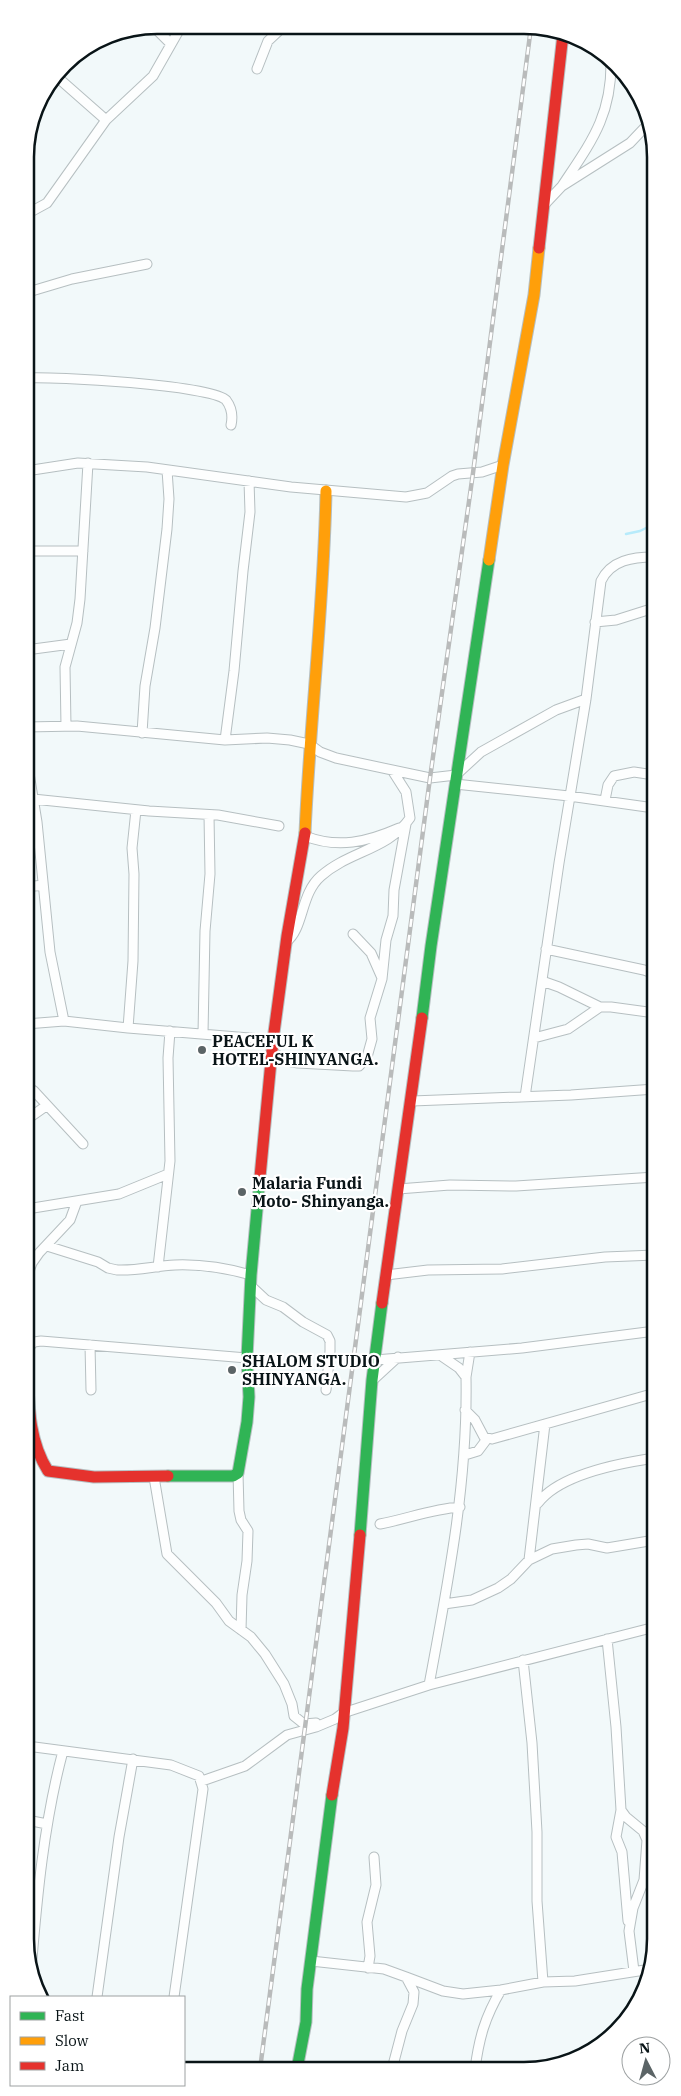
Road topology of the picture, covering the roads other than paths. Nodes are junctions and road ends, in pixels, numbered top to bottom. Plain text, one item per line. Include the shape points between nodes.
1 (161, 34) edge
2 (177, 34) edge
3 (275, 34) edge
4 (562, 40) edge
5 (171, 44) junction
6 (257, 69) dead end
7 (611, 70) edge
8 (61, 80) edge
9 (106, 120) junction
10 (644, 129) edge
11 (562, 186) junction
12 (545, 204) junction
13 (34, 210) edge
14 (147, 264) dead end
15 (34, 291) edge
16 (34, 378) edge
17 (231, 425) dead end
18 (88, 463) junction
19 (503, 466) junction
20 (34, 470) edge
21 (167, 470) junction
22 (249, 481) junction
23 (326, 491) junction
24 (34, 550) edge
25 (83, 551) junction
26 (647, 558) edge
27 (647, 610) edge
28 (595, 622) junction
29 (71, 644) junction
30 (34, 649) edge
31 (586, 699) junction
32 (34, 726) edge
33 (66, 726) junction
34 (142, 733) junction
35 (225, 740) junction
36 (309, 744) junction
37 (392, 770) junction
38 (647, 774) edge
39 (455, 780) junction
40 (569, 796) junction
41 (34, 799) edge
42 (605, 800) junction
43 (647, 807) edge
44 (34, 808) edge
45 (136, 810) junction
46 (209, 815) junction
47 (406, 824) junction
48 (279, 826) dead end
49 (305, 836) junction
50 (43, 885) junction
51 (34, 886) edge
52 (353, 934) dead end
53 (286, 942) junction
54 (546, 949) junction
55 (647, 971) edge
56 (382, 979) junction
57 (542, 981) junction
58 (600, 1007) junction
59 (647, 1012) edge
60 (64, 1020) junction
61 (34, 1023) edge
62 (128, 1028) junction
63 (170, 1031) junction
64 (203, 1034) junction
65 (534, 1038) junction
66 (273, 1040) junction
67 (272, 1052) junction
68 (647, 1089) edge
69 (34, 1091) edge
70 (525, 1097) junction
71 (412, 1101) junction
72 (46, 1106) junction
73 (34, 1114) edge
74 (83, 1144) dead end
75 (168, 1174) junction
76 (647, 1178) edge
77 (398, 1189) junction
78 (78, 1201) junction
79 (34, 1208) edge
80 (47, 1246) junction
81 (647, 1255) edge
82 (34, 1261) edge
83 (158, 1267) junction
84 (386, 1275) junction
85 (251, 1280) junction
86 (647, 1332) edge
87 (34, 1342) edge
88 (90, 1345) junction
89 (470, 1352) junction
90 (440, 1354) junction
91 (399, 1356) junction
92 (247, 1358) junction
93 (375, 1360) junction
94 (466, 1377) junction
95 (372, 1380) junction
96 (91, 1390) dead end
97 (326, 1390) dead end
98 (647, 1396) edge
99 (465, 1410) junction
100 (545, 1424) junction
101 (487, 1439) junction
102 (34, 1441) edge
103 (465, 1455) junction
104 (647, 1460) edge
105 (238, 1474) junction
106 (154, 1477) junction
107 (536, 1506) junction
108 (460, 1507) junction
109 (380, 1524) dead end
110 (647, 1541) edge
111 (529, 1560) junction
112 (444, 1604) junction
113 (647, 1629) edge
114 (241, 1630) junction
115 (606, 1638) junction
116 (523, 1660) junction
117 (429, 1685) junction
118 (343, 1713) junction
119 (326, 1723) junction
120 (34, 1747) edge
121 (63, 1750) junction
122 (134, 1759) junction
123 (202, 1781) junction
124 (621, 1810) junction
125 (34, 1821) edge
126 (47, 1824) junction
127 (374, 1857) dead end
128 (645, 1867) joint
129 (34, 1918) edge
130 (629, 1931) junction
131 (311, 1961) junction
132 (368, 1968) junction
133 (643, 1970) edge
134 (634, 1972) junction
135 (406, 1977) junction
136 (543, 1982) junction
137 (501, 1990) junction
138 (97, 1996) edge
139 (174, 1996) edge
140 (298, 2062) edge
141 (394, 2062) edge
142 (476, 2062) edge

1 - 5 street
2 - 5 street
3 - 6 street via 268,41
4 - 12 street
5 - 9 street via 153,76
7 - 11 street via 609,97 598,129
8 - 9 street
9 - 13 street via 47,203
10 - 11 street via 630,142
11 - 12 street
12 - 19 street via 534,295
14 - 15 street via 72,279
16 - 17 street via 133,383 214,394 225,399 231,409
18 - 20 street
18 - 21 street
18 - 25 street
19 - 23 street via 452,476 434,490 417,496
19 - 39 street
21 - 22 street
21 - 34 street via 167,529 145,686
22 - 23 street
22 - 35 street via 250,512
23 - 36 street
24 - 25 street
25 - 29 street via 80,599
26 - 28 street via 622,561 608,570 601,581
27 - 28 street via 616,620
28 - 31 street
29 - 30 street
29 - 33 street via 65,667
31 - 39 street via 556,710 481,752
31 - 40 street
32 - 33 street
33 - 34 street
34 - 35 street
35 - 36 street via 267,738
36 - 37 street via 336,758
36 - 49 street
37 - 39 street
37 - 47 street via 406,792 410,818
38 - 42 street via 634,772 614,776
39 - 40 street
39 - 71 street
40 - 42 street
40 - 54 street
41 - 45 street
42 - 43 street
44 - 50 street
45 - 46 street
45 - 62 street via 132,848 133,961
46 - 48 street
46 - 64 street via 210,874 205,931
47 - 49 street via 366,841 319,841
47 - 53 street via 387,841 336,864 320,876 310,889 292,938
47 - 56 street
49 - 53 street
50 - 51 street
50 - 60 street via 50,952
52 - 56 street via 371,952
53 - 66 street
54 - 55 street
54 - 57 street
56 - 67 street via 370,1018 370,1049 359,1066 298,1064
57 - 58 street
57 - 65 street
58 - 59 street
58 - 65 street via 568,1029
60 - 61 street
60 - 62 street
62 - 63 street
63 - 64 street
63 - 75 street
64 - 66 street
65 - 70 street
66 - 67 street
67 - 85 street
68 - 70 street
69 - 72 street
70 - 71 street
71 - 77 street
72 - 73 street
72 - 74 street
75 - 78 street via 119,1194
75 - 83 street
76 - 77 street
77 - 84 street
78 - 79 street
78 - 80 street via 70,1220
80 - 82 street
80 - 83 street via 117,1270
81 - 84 street
83 - 85 street via 222,1267
84 - 93 street
85 - 92 street
85 - 97 street via 266,1300 327,1335 330,1351
86 - 89 street
87 - 88 street
88 - 92 street
88 - 96 street
89 - 90 street
89 - 94 street
90 - 91 street
90 - 94 street
91 - 93 street
91 - 95 street
92 - 105 street via 249,1397
93 - 95 street
94 - 99 street
95 - 118 street via 354,1622
98 - 100 street
99 - 101 street
99 - 103 street
100 - 101 street via 497,1439
100 - 107 street
101 - 103 street via 478,1451
102 - 106 street via 41,1463 48,1471 94,1477
103 - 108 street
104 - 107 street via 574,1479 551,1490
105 - 106 street
105 - 114 street via 238,1511 248,1531
106 - 114 street via 166,1554
107 - 111 street
108 - 109 street via 429,1511
108 - 112 street
110 - 111 street via 607,1548 588,1544 562,1546
111 - 112 street via 511,1580 498,1588 472,1600
112 - 117 street
113 - 115 street
114 - 119 street via 251,1637 278,1673 287,1690 294,1716 304,1724
115 - 116 street
115 - 124 street
116 - 117 street
116 - 136 street via 532,1743
117 - 118 street
118 - 119 street
118 - 131 street
119 - 123 street via 287,1735 245,1766
120 - 121 street
121 - 122 street
121 - 126 street
122 - 123 street via 171,1765 195,1773
122 - 138 street via 119,1837
123 - 139 street
124 - 128 street via 645,1834
124 - 130 street via 616,1837 622,1852
125 - 126 street
126 - 129 street
127 - 132 street via 376,1885 367,1922
128 - 130 street
130 - 134 street
131 - 132 street
131 - 140 street via 306,2022
132 - 135 street via 384,1969
133 - 134 street
134 - 136 street via 575,1981
135 - 137 street via 443,1991 463,1994
135 - 141 street via 414,1992 413,2004
136 - 137 street
137 - 142 street via 487,2013

